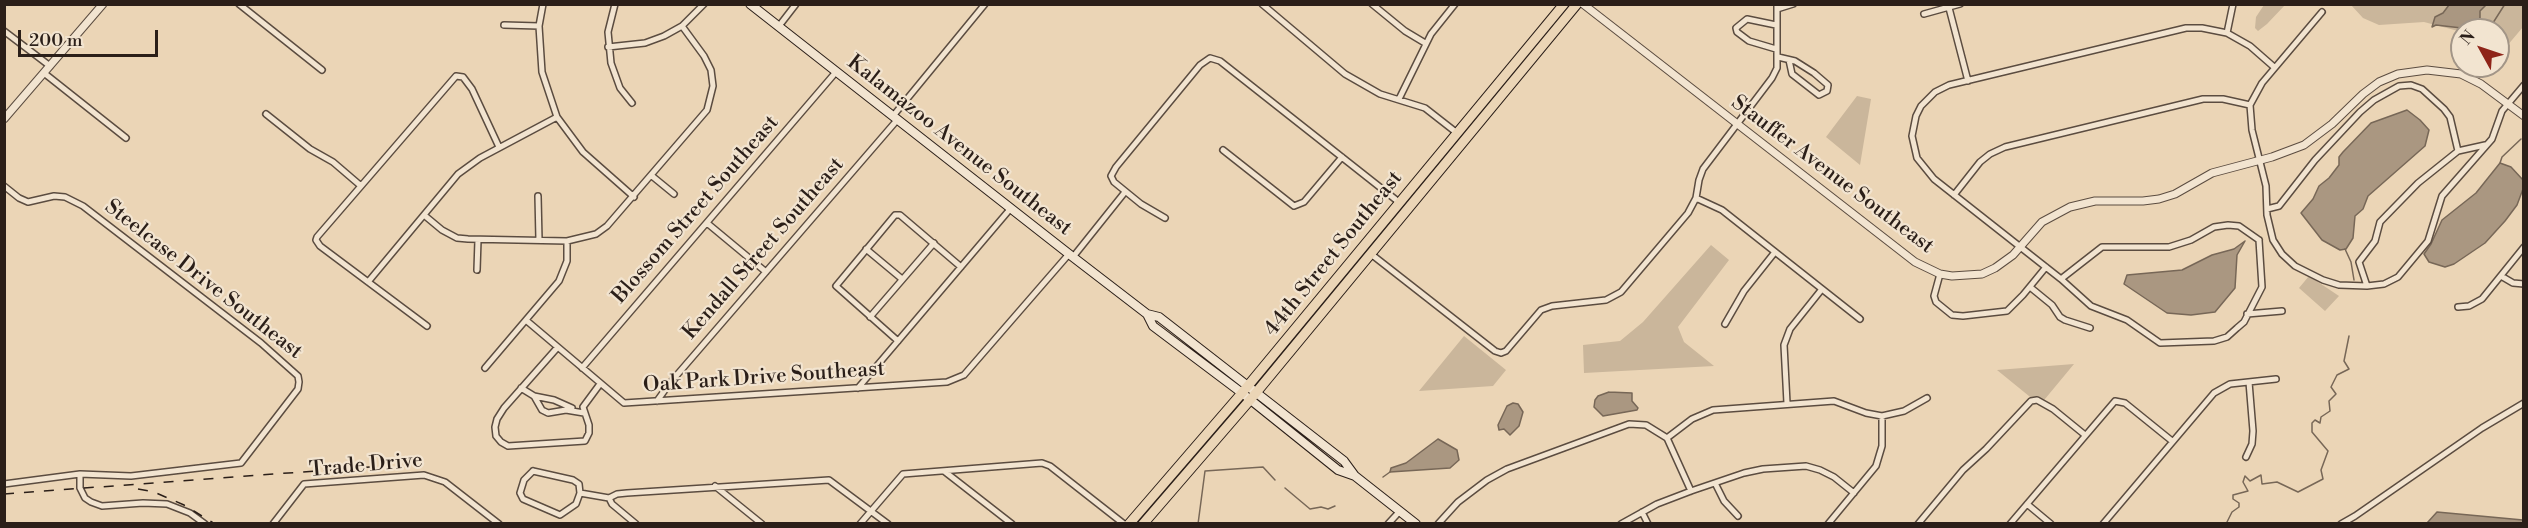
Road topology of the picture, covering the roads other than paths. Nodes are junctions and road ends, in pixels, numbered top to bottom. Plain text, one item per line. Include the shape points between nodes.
1 (239, 4) edge
2 (543, 4) edge
3 (615, 4) edge
4 (704, 4) edge
5 (750, 4) edge
6 (796, 4) edge
7 (985, 4) edge
8 (1262, 4) edge
9 (1372, 4) edge
10 (1455, 4) edge
11 (1564, 4) edge
12 (1577, 4) edge
13 (1583, 4) edge
14 (1793, 4) edge
15 (1960, 4) edge
16 (2233, 4) edge
17 (101, 5) edge
18 (1948, 6) edge
19 (1777, 7) edge
20 (2322, 12) dead end
21 (1924, 14) dead end
22 (504, 25) dead end
23 (1776, 25) junction
24 (540, 26) junction
25 (682, 26) junction
26 (779, 26) junction
27 (4, 31) edge
28 (2227, 33) junction
29 (1425, 43) junction
30 (608, 47) junction
31 (1776, 49) junction
32 (1778, 57) junction
33 (1789, 60) junction
34 (1516, 61) junction
35 (50, 66) junction
36 (2274, 67) junction
37 (322, 70) dead end
38 (836, 72) junction
39 (44, 73) junction
40 (1968, 81) junction
41 (2523, 85) edge
42 (1502, 95) junction
43 (1399, 99) junction
44 (632, 102) dead end
45 (2508, 104) junction
46 (2250, 105) junction
47 (266, 114) dead end
48 (2523, 116) edge
49 (557, 117) junction
50 (895, 118) junction
51 (4, 119) edge
52 (1738, 124) junction
53 (1457, 133) junction
54 (126, 138) dead end
55 (2486, 145) junction
56 (499, 147) junction
57 (1223, 150) dead end
58 (1456, 151) junction
59 (2458, 151) junction
60 (1342, 157) junction
61 (2259, 160) junction
62 (652, 176) junction
63 (4, 186) edge
64 (361, 186) junction
65 (1125, 192) junction
66 (674, 194) dead end
67 (1954, 195) junction
68 (538, 196) dead end
69 (634, 197) junction
70 (1696, 198) junction
71 (1400, 203) junction
72 (1011, 208) junction
73 (2267, 209) junction
74 (424, 215) junction
75 (1165, 218) dead end
76 (707, 223) junction
77 (2270, 232) junction
78 (1374, 234) junction
79 (478, 240) junction
80 (539, 240) junction
81 (2259, 240) junction
82 (567, 241) junction
83 (934, 243) junction
84 (2020, 247) junction
85 (2523, 247) edge
86 (866, 249) junction
87 (1775, 252) junction
88 (1371, 254) junction
89 (1071, 255) junction
90 (1352, 260) junction
91 (961, 267) junction
92 (2046, 267) junction
93 (477, 270) dead end
94 (766, 272) junction
95 (1940, 274) junction
96 (2501, 276) junction
97 (1351, 277) junction
98 (902, 279) junction
99 (2061, 279) junction
100 (368, 282) junction
101 (2523, 285) edge
102 (2367, 286) junction
103 (2030, 287) junction
104 (1822, 289) junction
105 (2458, 307) dead end
106 (2282, 311) dead end
107 (1148, 314) junction
108 (2247, 314) junction
109 (870, 317) junction
110 (1860, 319) dead end
111 (526, 321) junction
112 (1725, 324) dead end
113 (427, 326) dead end
114 (2090, 328) dead end
115 (1176, 330) junction
116 (1160, 331) junction
117 (897, 341) junction
118 (557, 348) junction
119 (485, 368) dead end
120 (582, 368) junction
121 (2276, 380) dead end
122 (2249, 382) junction
123 (600, 384) junction
124 (521, 388) junction
125 (858, 388) junction
126 (1249, 393) junction
127 (534, 396) junction
128 (1927, 398) dead end
129 (657, 401) junction
130 (1787, 403) junction
131 (2523, 403) edge
132 (576, 410) junction
133 (584, 413) junction
134 (1882, 416) junction
135 (2085, 435) junction
136 (1667, 438) junction
137 (2172, 441) junction
138 (1319, 454) junction
139 (1337, 455) junction
140 (2246, 457) dead end
141 (1181, 464) junction
142 (944, 471) junction
143 (80, 474) junction
144 (1355, 476) junction
145 (1181, 480) junction
146 (1715, 483) junction
147 (4, 484) edge
148 (715, 486) junction
149 (1690, 491) junction
150 (580, 493) junction
151 (1854, 493) junction
152 (609, 498) junction
153 (2027, 504) junction
154 (871, 510) junction
155 (1400, 511) junction
156 (1642, 512) junction
157 (1139, 513) junction
158 (1738, 516) dead end
159 (205, 524) edge
160 (273, 524) edge
161 (499, 524) edge
162 (636, 524) edge
163 (762, 524) edge
164 (860, 524) edge
165 (888, 524) edge
166 (1012, 524) edge
167 (1124, 524) edge
168 (1130, 524) edge
169 (1136, 524) edge
170 (1143, 524) edge
171 (1388, 524) edge
172 (1416, 524) edge
173 (1438, 524) edge
174 (1621, 524) edge
175 (1648, 524) edge
176 (1828, 524) edge
177 (1918, 524) edge
178 (2010, 524) edge
179 (2051, 524) edge
180 (2103, 524) edge
181 (2341, 524) edge

1 - 37 street
2 - 24 street
3 - 30 street
4 - 25 street
5 - 26 main road, Kalamazoo Avenue Southeast
6 - 26 street
7 - 50 street, Kendall Street Southeast
8 - 43 street via 1345,74 1380,94
9 - 29 street
10 - 29 street
11 - 34 main road, 44th Street Southeast
12 - 42 main road, 44th Street Southeast
13 - 52 street, Stauffer Avenue Southeast
14 - 19 street
15 - 18 street
16 - 28 street
17 - 35 street
18 - 21 street
18 - 40 street
19 - 23 street
20 - 36 street
22 - 24 street
23 - 31 street
23 - 31 street via 1747,19 1736,28 1749,41
24 - 49 street via 543,72
25 - 30 street via 645,43
25 - 62 street via 711,70 712,96 701,118
26 - 38 main road, Kalamazoo Avenue Southeast
27 - 35 street
28 - 36 street
28 - 40 street via 2186,28
29 - 43 street
30 - 44 street via 620,88
31 - 32 street
32 - 33 street
32 - 52 street via 1772,78
33 - 33 street via 1823,80 1827,91 1819,95 1792,74
34 - 42 main road via 1516,67 1502,83
34 - 53 main road, 44th Street Southeast
35 - 39 street
36 - 46 street
38 - 50 main road, Kalamazoo Avenue Southeast
38 - 76 street, Blossom Street Southeast
39 - 51 street
39 - 54 street
40 - 67 street via 1935,92 1921,106 1913,126 1912,143 1917,158 1926,172
41 - 45 street
42 - 58 main road, 44th Street Southeast
43 - 53 street via 1425,108
45 - 48 street, Stauffer Avenue Southeast
45 - 55 street via 2499,117 2498,129
45 - 61 street, Stauffer Avenue Southeast via 2461,74 2410,71 2379,82 2304,145
46 - 61 street
46 - 67 street via 2203,99 2006,147 1980,162
47 - 64 street
49 - 56 street
49 - 69 street via 583,152
50 - 72 main road, Kalamazoo Avenue Southeast
50 - 94 street, Kendall Street Southeast
52 - 70 street via 1703,169
52 - 95 street, Stauffer Avenue Southeast via 1915,262
53 - 58 main road
53 - 71 main road, 44th Street Southeast
55 - 59 street
55 - 102 street via 2442,196 2428,242 2391,281
56 - 64 street via 472,89 464,77 456,76
56 - 74 street via 458,174
57 - 60 street via 1294,206 1305,202
58 - 88 main road, 44th Street Southeast
59 - 73 street via 2450,117 2444,109 2422,89 2399,86 2360,112 2279,206
59 - 102 street via 2418,183 2380,222 2375,241 2359,262
60 - 65 street via 1220,61 1210,58 1200,65 1116,167 1111,176
60 - 71 street
61 - 73 street
61 - 84 street, Stauffer Avenue Southeast via 2211,173 2159,199 2093,201 2070,207 2042,222
62 - 66 street
62 - 69 street
63 - 143 street, Steelcase Drive Southeast via 28,202 65,197 83,206 298,376 298,389 241,463 131,476
64 - 100 street via 316,240
65 - 75 street
65 - 89 street
67 - 84 street
68 - 80 street
69 - 82 street via 596,234
70 - 87 street via 1722,210
70 - 88 street via 1676,228 1621,292 1606,300 1546,309 1506,351 1495,351
71 - 78 main road, 44th Street Southeast
72 - 89 main road, Kalamazoo Avenue Southeast
72 - 91 street
73 - 77 street
74 - 79 street via 457,238
74 - 100 street
76 - 94 street
76 - 120 street, Blossom Street Southeast
77 - 81 street
77 - 102 street via 2282,254 2305,272 2339,285
78 - 88 main road via 1369,247
78 - 90 main road, 44th Street Southeast
79 - 80 street
79 - 93 street
80 - 82 street
81 - 99 street via 2239,226 2228,225 2214,227 2169,247 2102,247
81 - 108 street via 2262,287
82 - 111 street via 567,261 559,281
83 - 86 street via 897,213
83 - 91 street
83 - 98 street
84 - 92 street
84 - 95 street, Stauffer Avenue Southeast via 2003,263 1982,274
85 - 96 street
86 - 98 street
86 - 109 street via 836,286
87 - 104 street
87 - 112 street via 1744,291
88 - 97 main road, 44th Street Southeast
89 - 107 main road, Kalamazoo Avenue Southeast
89 - 125 street, Oak Park Drive Southeast via 961,377 947,382
90 - 97 main road
90 - 126 main road, 44th Street Southeast
91 - 117 street
92 - 99 street
92 - 103 street
94 - 129 street, Kendall Street Southeast
95 - 103 street via 1934,296 1957,316 2003,312
96 - 101 street
96 - 105 street via 2482,300
97 - 126 main road, 44th Street Southeast
98 - 109 street
99 - 108 street via 2091,306 2127,320 2160,343 2227,338
100 - 113 street
103 - 114 street via 2060,317
104 - 110 street
104 - 130 street via 1792,327 1784,345
106 - 108 street
107 - 115 main road, Kalamazoo Avenue Southeast
107 - 116 main road, Kalamazoo Avenue Southeast
109 - 117 street
111 - 118 street, Oak Park Drive Southeast
111 - 119 street
115 - 116 main road via 1164,327
115 - 126 main road, Kalamazoo Avenue Southeast
116 - 126 main road, Kalamazoo Avenue Southeast
117 - 125 street
118 - 120 street, Oak Park Drive Southeast
118 - 124 street
120 - 123 street, Oak Park Drive Southeast
121 - 122 street
122 - 137 street via 2230,384 2214,393
122 - 140 street via 2253,438
123 - 129 street, Oak Park Drive Southeast via 624,403
123 - 133 street via 583,407
124 - 127 street
124 - 133 street via 504,408 495,427 496,436 508,446 585,441 589,425
125 - 129 street, Oak Park Drive Southeast
126 - 138 main road, Kalamazoo Avenue Southeast
126 - 139 main road, Kalamazoo Avenue Southeast
126 - 141 main road, 44th Street Southeast
126 - 145 main road, 44th Street Southeast
127 - 132 street
127 - 132 street via 548,413
128 - 134 street via 1904,411
130 - 134 street via 1834,401
130 - 136 street via 1709,411
131 - 181 street
132 - 133 street
134 - 151 street via 1879,458
135 - 137 street via 2109,406 2120,400
135 - 153 street
135 - 177 street via 2053,408 2031,401 1963,470
136 - 149 street
136 - 173 street via 1657,429 1637,423 1595,435 1487,480 1458,502
137 - 180 street
138 - 139 main road via 1330,460
138 - 144 main road, Kalamazoo Avenue Southeast via 1338,470
139 - 144 main road, Kalamazoo Avenue Southeast
141 - 145 main road
141 - 157 main road, 44th Street Southeast
142 - 154 street via 903,474
142 - 166 street
142 - 167 street via 1046,464
143 - 147 street, Steelcase Drive Southeast
143 - 159 street via 80,488 91,502 102,506 167,504
144 - 155 main road, Kalamazoo Avenue Southeast
145 - 170 main road, 44th Street Southeast
146 - 149 street
146 - 151 street via 1753,471 1806,466 1824,471
146 - 158 street
148 - 152 street
148 - 154 street via 829,480
148 - 163 street
149 - 156 street
150 - 150 street via 579,484 573,480 533,471 524,480 520,493 523,499 560,515 576,504
150 - 152 street
151 - 176 street
152 - 162 street
153 - 178 street
153 - 179 street
154 - 164 street
154 - 165 street
155 - 171 street
155 - 172 main road, Kalamazoo Avenue Southeast
156 - 174 street
156 - 175 street
157 - 168 main road, 44th Street Southeast
157 - 169 main road
160 - 161 street, Trade Drive via 304,484 424,475 445,482

